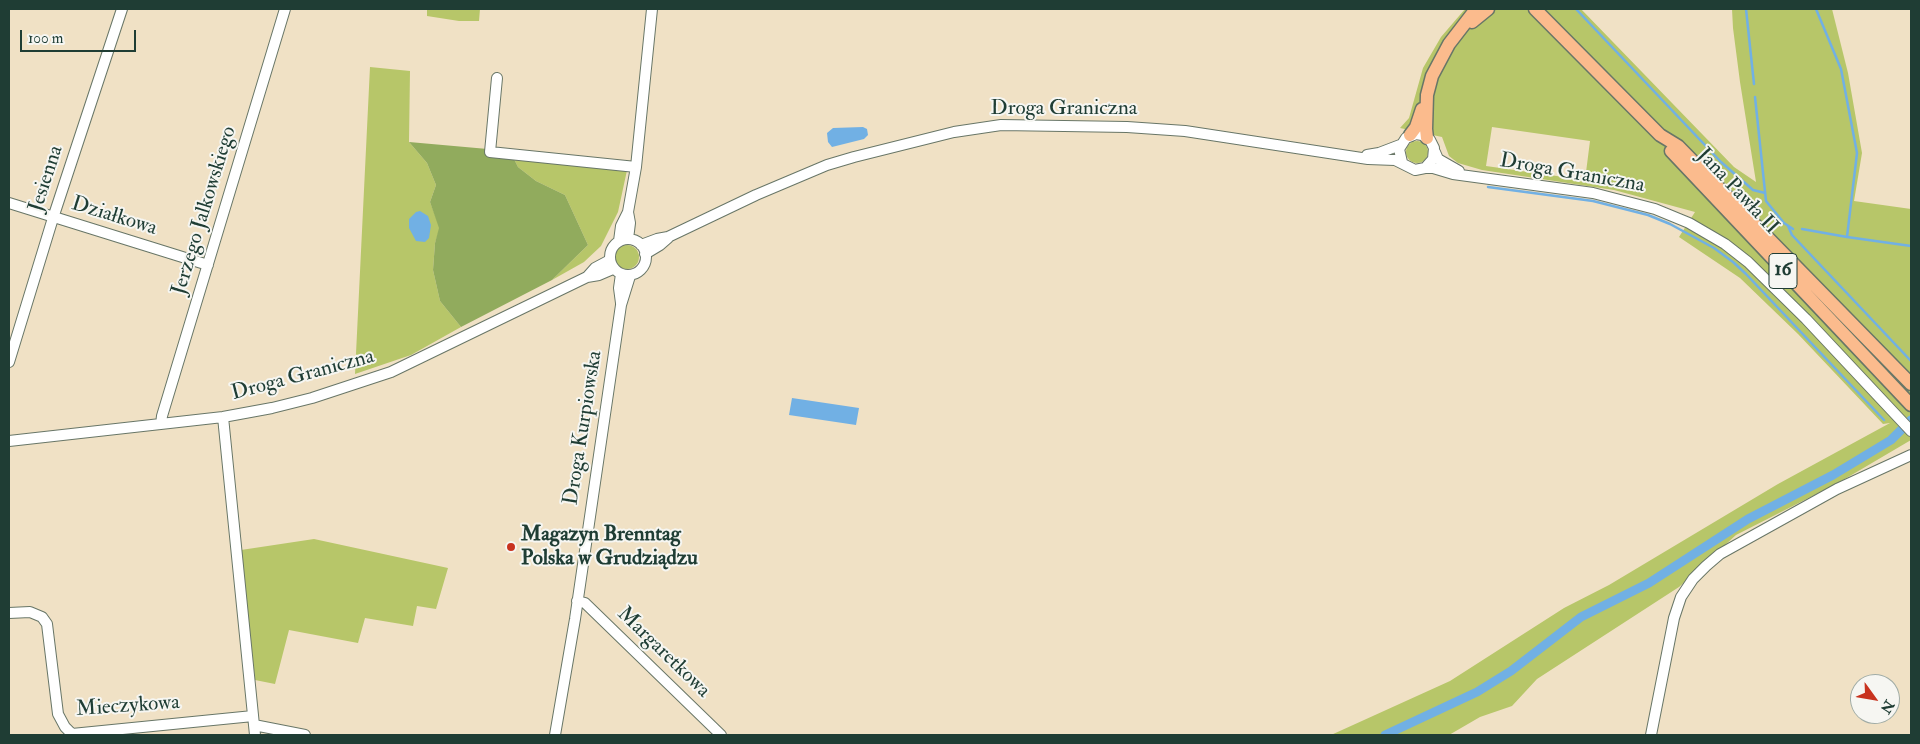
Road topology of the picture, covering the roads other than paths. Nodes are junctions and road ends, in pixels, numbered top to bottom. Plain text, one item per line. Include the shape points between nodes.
1 (122, 9) edge
2 (285, 9) edge
3 (652, 9) edge
4 (1476, 9) edge
5 (1488, 9) edge
6 (1535, 9) edge
7 (1458, 33) junction
8 (497, 78) dead end
9 (1428, 95) junction
10 (1410, 135) junction
11 (1660, 135) junction
12 (1427, 138) junction
13 (1400, 145) junction
14 (1435, 152) junction
15 (1359, 156) junction
16 (1402, 162) junction
17 (636, 167) junction
18 (1425, 168) junction
19 (1469, 176) junction
20 (9, 203) edge
21 (53, 218) junction
22 (624, 240) junction
23 (643, 250) junction
24 (208, 265) junction
25 (618, 270) junction
26 (9, 362) edge
27 (1911, 384) edge
28 (1911, 405) edge
29 (223, 417) junction
30 (161, 424) junction
31 (1911, 431) edge
32 (9, 441) edge
33 (1911, 456) edge
34 (577, 601) junction
35 (9, 613) edge
36 (254, 725) edge
37 (305, 735) edge
38 (555, 735) edge
39 (720, 735) edge
40 (1651, 735) edge

1 - 21 street, Jesienna
2 - 24 street, Jerzego Jalkowskiego
3 - 17 street
4 - 7 main road
5 - 7 main road
6 - 11 main road, Jana Pawła II / 16
7 - 9 main road via 1437,65
8 - 17 street via 490,152
9 - 10 main road
9 - 12 main road
10 - 12 street
10 - 13 street
11 - 27 main road, Jana Pawła II / 16 via 1678,146
11 - 28 main road, Jana Pawła II / 16 via 1672,153
12 - 14 street
13 - 15 street, Droga Graniczna
13 - 16 street
14 - 18 street
14 - 19 street, Droga Graniczna via 1438,159
15 - 16 street, Droga Graniczna
15 - 23 street, Droga Graniczna via 1156,128 994,126 954,132 827,166 756,195
16 - 18 street via 1410,169
17 - 22 street via 628,212 630,223
18 - 19 street, Droga Graniczna
19 - 31 street, Droga Graniczna via 1593,193 1655,209 1689,223 1748,262
20 - 21 street, Działkowa
21 - 24 street, Działkowa
21 - 26 street, Jesienna
22 - 23 street via 635,241
22 - 25 street via 611,249
23 - 25 street via 644,265 636,274
24 - 30 street, Jerzego Jalkowskiego
25 - 29 street, Droga Graniczna via 595,268 587,276 391,372 272,408
25 - 34 street, Droga Kurpiowska via 622,305
29 - 30 street, Droga Graniczna
29 - 36 street
30 - 32 street, Droga Graniczna
33 - 40 street via 1837,489 1720,554 1693,579 1681,597 1674,618
34 - 38 street, Droga Kurpiowska
34 - 39 street, Margaretkowa via 585,603
35 - 36 street, Mieczykowa via 30,612 42,616 47,624 58,714 72,734
36 - 37 street

